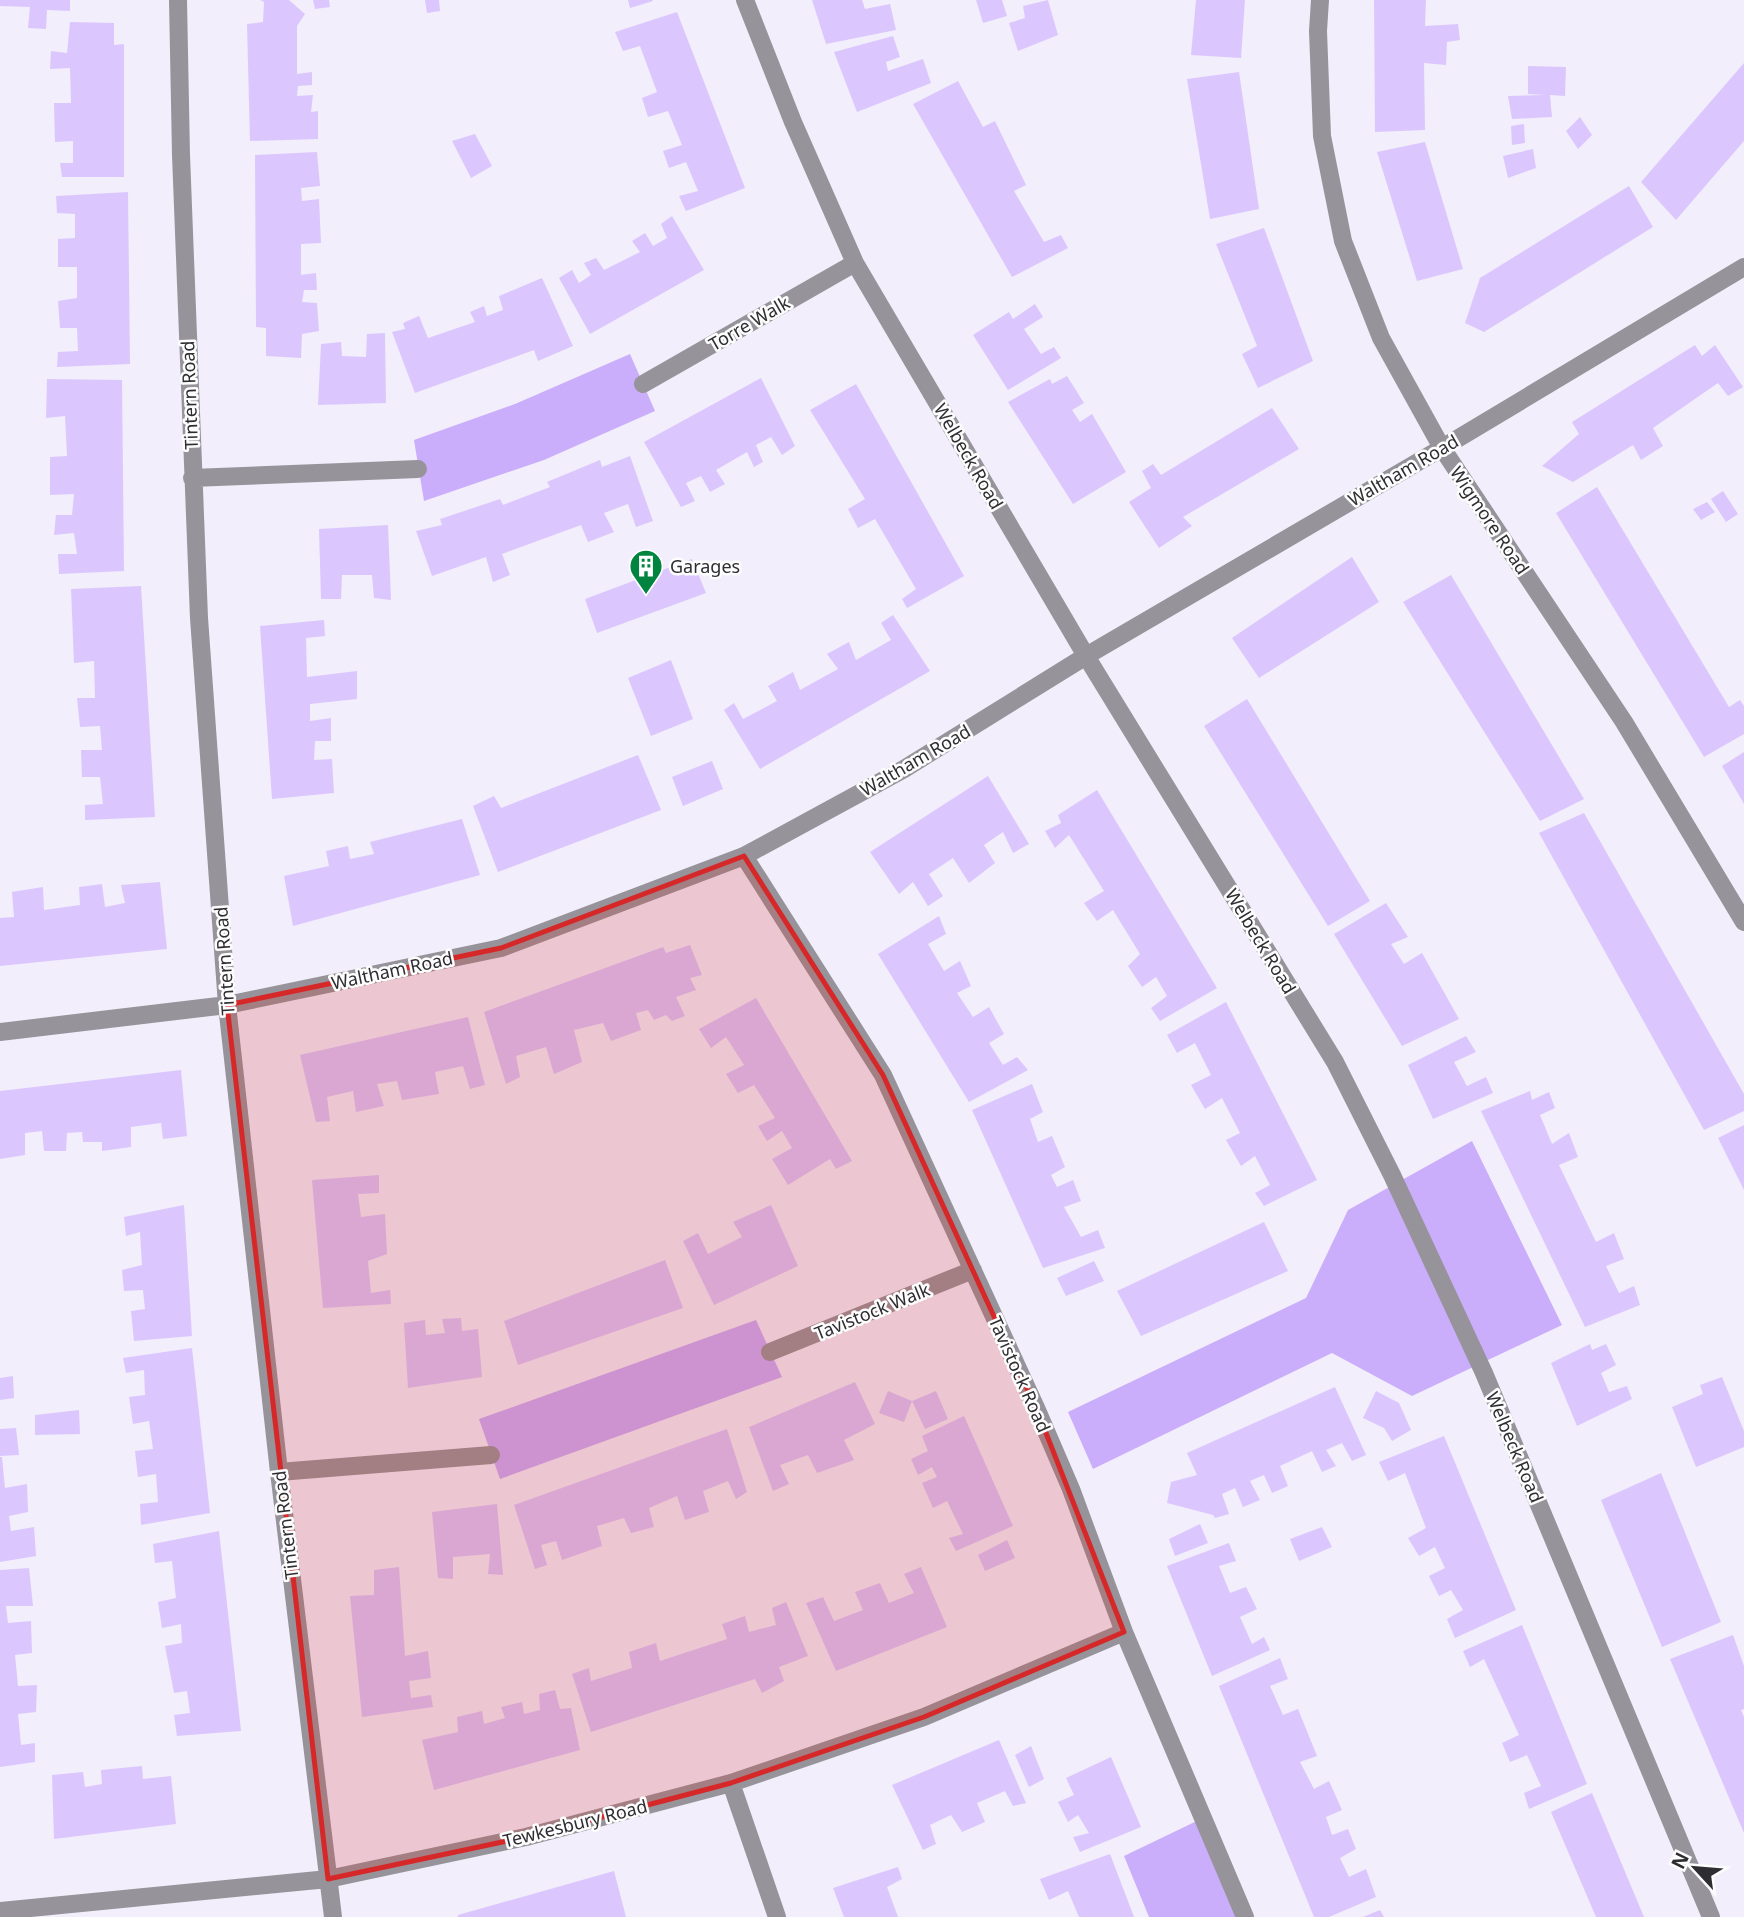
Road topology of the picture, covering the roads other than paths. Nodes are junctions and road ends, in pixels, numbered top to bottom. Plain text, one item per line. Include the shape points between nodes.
1 (178, 0) edge
2 (745, 0) edge
3 (1320, 0) edge
4 (855, 263) junction
5 (1744, 267) edge
6 (643, 384) dead end
7 (1442, 448) junction
8 (418, 468) dead end
9 (192, 478) junction
10 (1086, 656) junction
11 (744, 856) junction
12 (1744, 922) edge
13 (227, 1004) junction
14 (0, 1032) edge
15 (973, 1270) junction
16 (770, 1352) dead end
17 (491, 1455) dead end
18 (279, 1472) junction
19 (1124, 1632) junction
20 (731, 1783) junction
21 (328, 1879) junction
22 (0, 1911) edge
23 (333, 1917) edge
24 (776, 1917) edge
25 (1245, 1917) edge
26 (1711, 1917) edge

1 - 9 street, Tintern Road
2 - 4 street, Welbeck Road
3 - 7 street, Wigmore Road via 1322,136 1343,240 1381,338
4 - 6 street, Torre Walk
4 - 10 street, Welbeck Road
5 - 7 street, Waltham Road
7 - 10 street, Waltham Road
7 - 12 street, Wigmore Road via 1624,722
8 - 9 street
9 - 13 street, Tintern Road
10 - 11 street, Waltham Road via 904,769
10 - 26 street, Welbeck Road via 1335,1062 1392,1175 1489,1385
11 - 13 street, Waltham Road via 501,948
11 - 15 street, Tavistock Road via 883,1075
13 - 14 street, Waltham Road
13 - 18 street, Tintern Road
15 - 16 street, Tavistock Walk
15 - 19 street, Tavistock Road via 1071,1489
17 - 18 street
18 - 21 street, Tintern Road
19 - 20 street, Tewkesbury Road via 923,1717
19 - 25 street, Tavistock Road
20 - 21 street, Tewkesbury Road via 526,1837
20 - 24 street
21 - 22 street, Tewkesbury Road
21 - 23 street, Tintern Road

